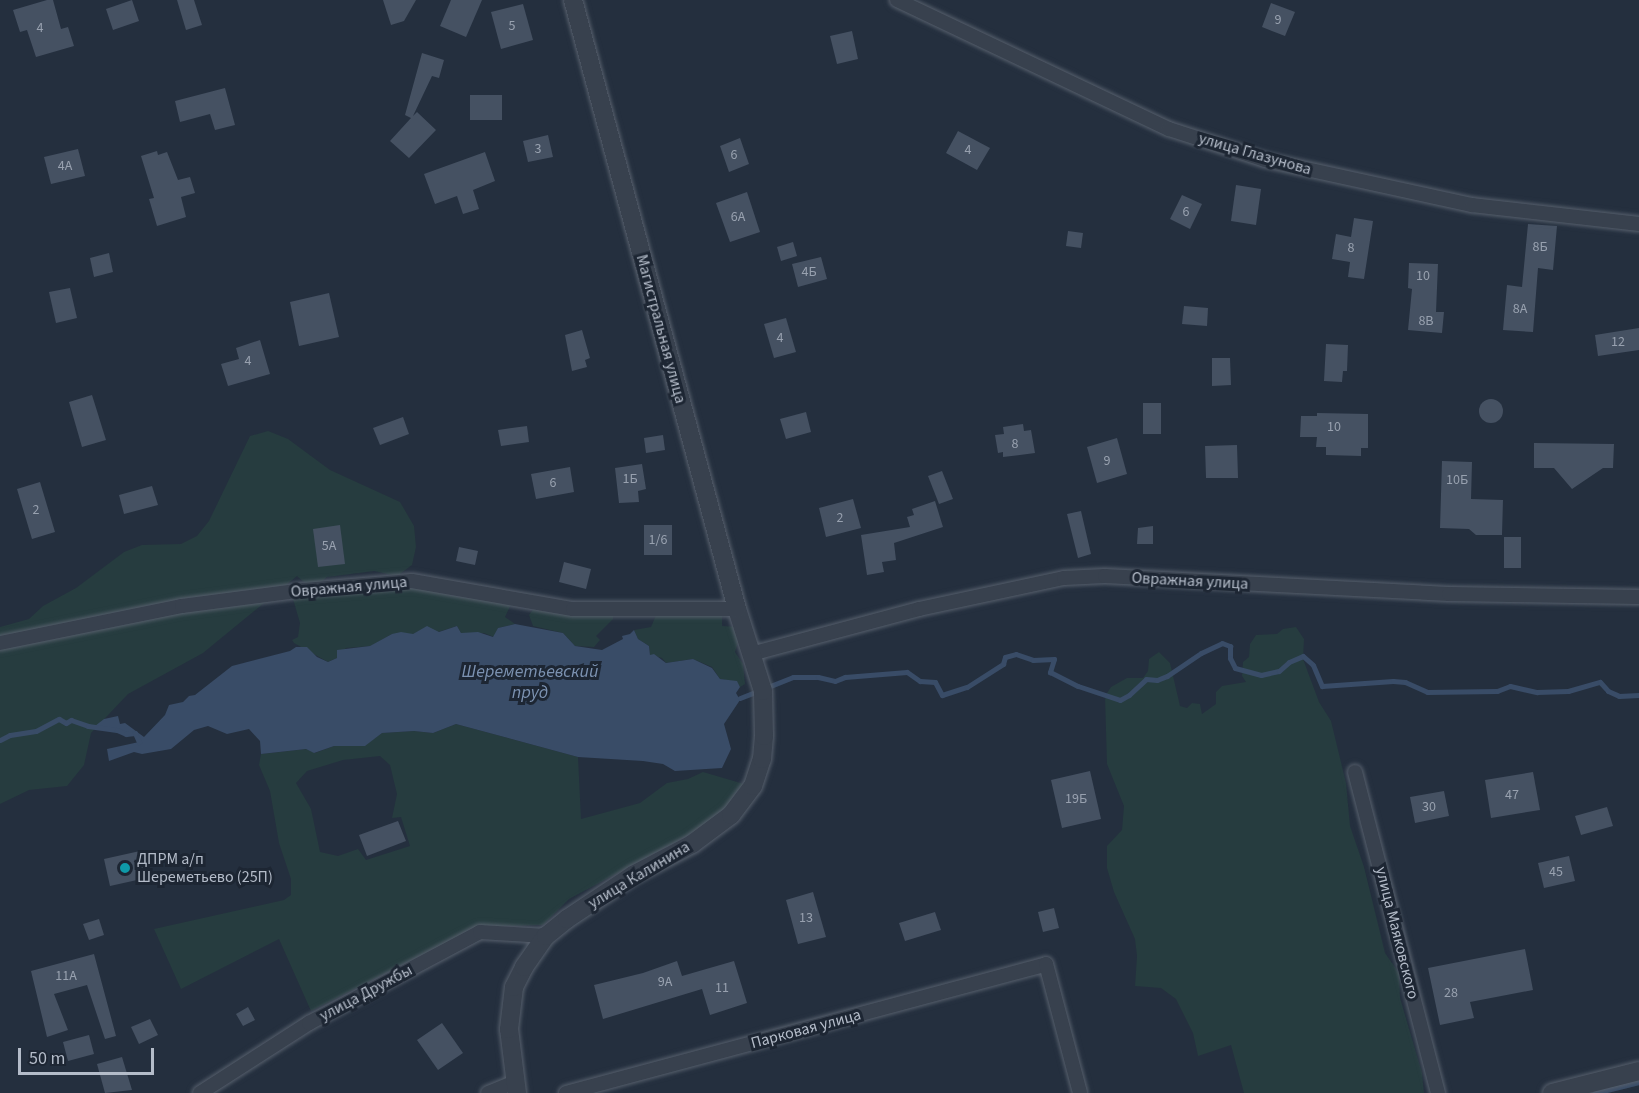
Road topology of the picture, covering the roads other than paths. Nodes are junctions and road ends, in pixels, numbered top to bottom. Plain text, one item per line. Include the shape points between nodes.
1 (573, 0) edge
2 (897, 0) edge
3 (1639, 225) edge
4 (1639, 597) edge
5 (737, 609) junction
6 (0, 643) edge
7 (752, 655) junction
8 (1355, 772) dead end
9 (546, 936) junction
10 (1639, 1071) edge
11 (516, 1087) edge
12 (200, 1093) edge
13 (488, 1093) edge
14 (566, 1093) edge
15 (1080, 1093) edge
16 (1438, 1093) edge
17 (1552, 1093) edge

1 - 5 street, Магистральная улица
2 - 3 street, улица Глазунова via 1169,129 1264,160 1472,205
4 - 7 street, Овражная улица via 1449,594 1105,576 1064,578 920,609
5 - 6 street, Овражная улица via 573,609 412,582 304,590 182,606
5 - 7 street, Магистральная улица
7 - 9 street, улица Калинина via 764,704 762,759 753,786 730,815 692,844 602,894
8 - 16 street, улица Маяковского
9 - 11 street, улица Калинина via 514,987 509,1029
9 - 12 street, улица Дружбы via 480,932 309,1023
10 - 17 street
11 - 13 street
14 - 15 street, Парковая улица via 1046,964

